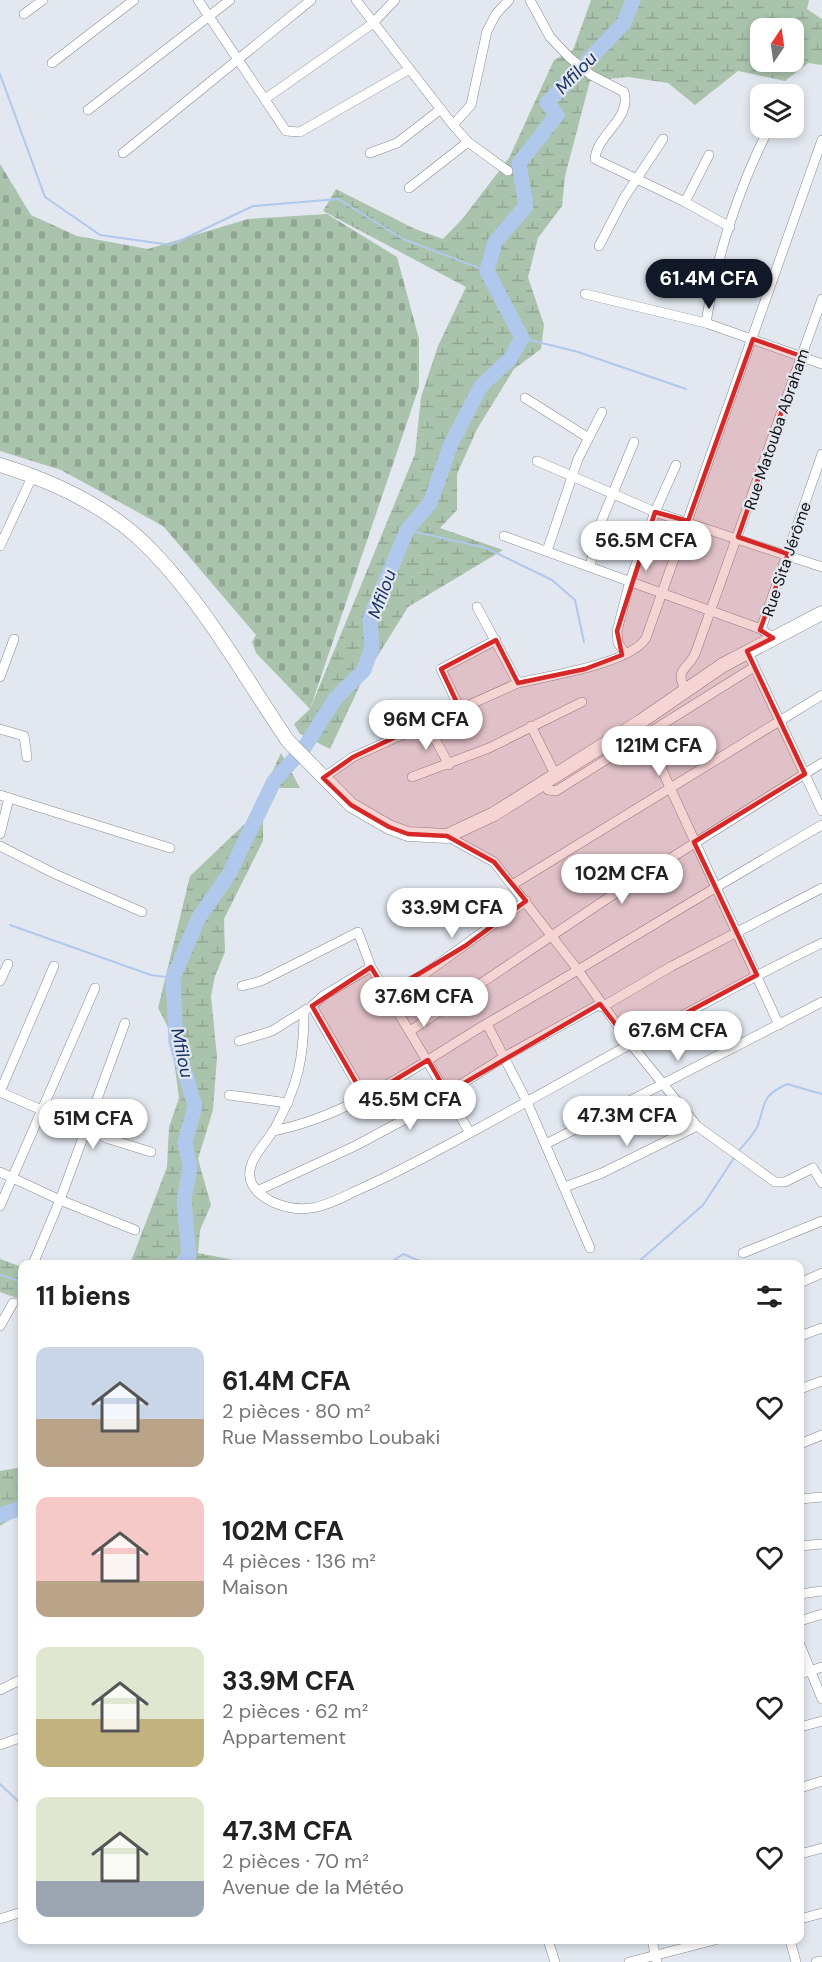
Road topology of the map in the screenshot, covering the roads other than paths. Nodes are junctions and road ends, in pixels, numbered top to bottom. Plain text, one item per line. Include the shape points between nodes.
1 (43, 0) edge
2 (134, 0) edge
3 (198, 0) edge
4 (230, 0) edge
5 (311, 0) edge
6 (356, 0) edge
7 (395, 0) edge
8 (509, 0) edge
9 (530, 0) edge
10 (24, 14) dead end
11 (209, 17) junction
12 (372, 24) junction
13 (238, 59) junction
14 (52, 63) dead end
15 (408, 70) junction
16 (265, 99) junction
17 (441, 109) junction
18 (88, 110) dead end
19 (453, 125) junction
20 (764, 138) edge
21 (663, 140) dead end
22 (822, 141) edge
23 (468, 142) junction
24 (123, 153) dead end
25 (370, 153) dead end
26 (709, 155) dead end
27 (508, 171) dead end
28 (636, 180) junction
29 (409, 188) dead end
30 (685, 202) junction
31 (730, 227) junction
32 (599, 246) dead end
33 (585, 294) dead end
34 (822, 299) edge
35 (706, 323) junction
36 (753, 339) junction
37 (801, 356) junction
38 (822, 364) edge
39 (525, 398) dead end
40 (602, 412) dead end
41 (587, 437) junction
42 (634, 442) dead end
43 (822, 454) edge
44 (537, 461) dead end
45 (0, 465) edge
46 (676, 465) dead end
47 (33, 475) junction
48 (572, 476) junction
49 (613, 494) junction
50 (655, 512) junction
51 (688, 521) junction
52 (504, 536) dead end
53 (738, 537) junction
54 (0, 546) edge
55 (546, 551) junction
56 (788, 554) junction
57 (590, 566) junction
58 (822, 567) edge
59 (630, 581) junction
60 (662, 592) junction
61 (477, 607) dead end
62 (711, 610) junction
63 (822, 613) edge
64 (761, 629) junction
65 (773, 638) junction
66 (14, 639) dead end
67 (496, 640) junction
68 (747, 651) junction
69 (625, 653) junction
70 (754, 666) junction
71 (0, 677) edge
72 (518, 683) junction
73 (685, 690) junction
74 (822, 695) edge
75 (582, 702) dead end
76 (459, 707) junction
77 (779, 722) junction
78 (426, 724) junction
79 (531, 726) junction
80 (643, 728) junction
81 (0, 729) edge
82 (598, 748) junction
83 (27, 757) dead end
84 (604, 762) junction
85 (822, 763) edge
86 (449, 765) junction
87 (558, 772) junction
88 (805, 774) junction
89 (323, 777) junction
90 (412, 777) dead end
91 (543, 783) junction
92 (570, 783) junction
93 (668, 787) junction
94 (5, 797) edge
95 (822, 811) edge
96 (822, 825) edge
97 (0, 834) edge
98 (447, 836) junction
99 (694, 842) junction
100 (0, 846) edge
101 (170, 848) dead end
102 (512, 885) junction
103 (716, 886) junction
104 (822, 888) edge
105 (526, 901) junction
106 (142, 912) dead end
107 (736, 933) junction
108 (551, 936) junction
109 (822, 943) edge
110 (8, 964) dead end
111 (54, 966) dead end
112 (371, 967) junction
113 (578, 970) junction
114 (757, 975) junction
115 (0, 981) edge
116 (242, 986) dead end
117 (95, 988) dead end
118 (387, 993) junction
119 (822, 1002) edge
120 (601, 1005) junction
121 (308, 1008) junction
122 (125, 1023) dead end
123 (487, 1024) junction
124 (779, 1025) junction
125 (410, 1030) junction
126 (239, 1041) dead end
127 (630, 1043) junction
128 (504, 1057) junction
129 (428, 1060) junction
130 (664, 1085) junction
131 (0, 1092) edge
132 (447, 1093) junction
133 (229, 1095) dead end
134 (365, 1098) junction
135 (527, 1102) junction
136 (288, 1103) junction
137 (43, 1110) junction
138 (698, 1126) junction
139 (87, 1129) junction
140 (273, 1131) junction
141 (470, 1133) junction
142 (546, 1144) junction
143 (151, 1152) dead end
144 (0, 1172) edge
145 (13, 1179) junction
146 (822, 1183) edge
147 (565, 1187) junction
148 (257, 1191) junction
149 (60, 1200) junction
150 (0, 1206) edge
151 (822, 1221) edge
152 (135, 1230) dead end
153 (590, 1248) dead end
154 (743, 1253) dead end
155 (35, 1260) edge
156 (822, 1273) edge
157 (804, 1281) edge
158 (13, 1303) dead end
159 (0, 1326) edge
160 (822, 1328) edge
161 (804, 1335) edge
162 (822, 1381) edge
163 (804, 1388) edge
164 (822, 1435) edge
165 (804, 1442) edge
166 (822, 1497) edge
167 (804, 1499) edge
168 (822, 1544) edge
169 (804, 1546) edge
170 (822, 1591) edge
171 (804, 1593) edge
172 (822, 1614) edge
173 (804, 1620) edge
174 (804, 1655) edge
175 (822, 1667) edge
176 (810, 1671) junction
177 (804, 1673) edge
178 (18, 1681) edge
179 (0, 1690) edge
180 (822, 1699) edge
181 (822, 1721) edge
182 (804, 1726) edge
183 (18, 1738) edge
184 (0, 1745) edge
185 (822, 1781) edge
186 (804, 1787) edge
187 (822, 1848) edge
188 (804, 1853) edge
189 (18, 1913) edge
190 (822, 1913) edge
191 (804, 1918) edge
192 (0, 1919) edge
193 (549, 1944) edge
194 (702, 1944) edge
195 (791, 1944) edge
196 (656, 1958) edge
197 (822, 1961) edge
198 (555, 1962) edge
199 (629, 1962) edge
200 (796, 1962) edge
201 (816, 1962) edge

1 - 10 street
2 - 14 street
3 - 11 street
4 - 11 street
5 - 13 street
6 - 12 street
7 - 12 street
8 - 19 street via 487,31 471,105
9 - 28 street via 550,37 570,58 591,75 618,87 626,100 624,111 599,146 595,159
11 - 13 street
11 - 18 street
12 - 15 street
12 - 16 street
13 - 16 street
13 - 24 street
15 - 16 street via 300,132 286,131
15 - 17 street
17 - 19 street
17 - 25 street via 397,143
19 - 23 street
20 - 31 street
21 - 28 street
22 - 36 street
23 - 27 street
23 - 29 street
26 - 30 street
28 - 30 street
28 - 32 street
30 - 31 street
31 - 35 street
33 - 35 street
34 - 37 street, Rue Matouba Abraham
35 - 36 street
36 - 37 street
36 - 51 street
37 - 38 street
37 - 53 street, Rue Matouba Abraham
39 - 41 street
40 - 41 street
41 - 48 street
42 - 49 street
43 - 56 street, Rue Sita Jérôme
44 - 48 street
45 - 47 street
46 - 50 street
47 - 54 street
47 - 89 street via 99,509 152,550 186,590 288,741
48 - 49 street
48 - 55 street
49 - 50 street
49 - 57 street
50 - 51 street
50 - 59 street
51 - 53 street
51 - 60 street
52 - 55 street
53 - 56 street
53 - 62 street, Rue Matouba Abraham
55 - 57 street
56 - 58 street
56 - 64 street, Rue Sita Jérôme
57 - 59 street
59 - 60 street
59 - 69 street via 616,637
60 - 62 street
60 - 69 street via 643,644
61 - 67 street
62 - 64 street
62 - 73 street, Rue Matouba Abraham via 695,654 680,672
63 - 65 street
64 - 65 street
65 - 68 street
66 - 71 street
67 - 72 street
67 - 76 street via 441,669
68 - 70 street
68 - 73 street
69 - 72 street via 585,669
70 - 77 street
70 - 80 street
72 - 76 street
73 - 80 street
74 - 77 street
75 - 79 street
76 - 78 street
77 - 88 street
77 - 93 street
78 - 86 street
78 - 89 street via 353,757
79 - 86 street
79 - 87 street
80 - 82 street
80 - 84 street
80 - 93 street
81 - 83 street via 24,736
82 - 84 street
82 - 87 street
84 - 92 street
85 - 88 street
86 - 90 street
87 - 91 street
87 - 92 street
88 - 95 street
88 - 99 street
89 - 98 street via 351,805 389,827 408,834
91 - 92 street via 551,792
91 - 98 street via 494,814
93 - 99 street
93 - 102 street
94 - 97 street
94 - 101 street
96 - 103 street
98 - 102 street via 494,862
99 - 103 street
99 - 108 street
100 - 106 street
102 - 105 street
103 - 107 street
103 - 113 street
104 - 107 street
105 - 108 street
105 - 118 street via 423,975
107 - 114 street
107 - 120 street
108 - 113 street
108 - 125 street
109 - 114 street
110 - 115 street
111 - 131 street
112 - 116 street via 358,932 261,981
112 - 118 street
112 - 121 street
113 - 120 street
113 - 123 street
114 - 124 street
114 - 127 street
117 - 137 street
118 - 125 street
119 - 124 street
120 - 127 street
120 - 128 street
121 - 126 street via 272,1031
121 - 134 street
121 - 136 street via 303,1056
122 - 139 street
123 - 128 street
123 - 129 street
124 - 130 street
125 - 129 street
127 - 130 street
127 - 135 street
128 - 132 street
128 - 135 street
129 - 132 street
129 - 134 street
130 - 138 street
130 - 142 street
131 - 137 street
132 - 141 street
132 - 148 street via 355,1146
133 - 136 street
134 - 140 street via 300,1127
135 - 141 street
135 - 142 street
136 - 140 street
137 - 139 street
137 - 145 street
138 - 146 street via 775,1182 785,1182 813,1168
138 - 147 street
139 - 143 street
139 - 149 street
140 - 148 street via 250,1167
141 - 148 street via 399,1172 313,1208 286,1209
142 - 147 street
144 - 145 street
145 - 149 street
145 - 150 street
147 - 153 street
149 - 152 street
149 - 155 street
151 - 154 street
156 - 157 street
158 - 159 street
160 - 161 street
162 - 163 street
164 - 165 street
166 - 167 street
168 - 169 street
170 - 171 street
172 - 173 street
174 - 176 street
175 - 176 street
176 - 177 street
176 - 180 street
178 - 179 street
181 - 182 street
183 - 184 street
185 - 186 street
187 - 188 street
189 - 192 street
190 - 191 street
193 - 198 street
194 - 196 street
195 - 200 street
196 - 199 street
197 - 201 street

